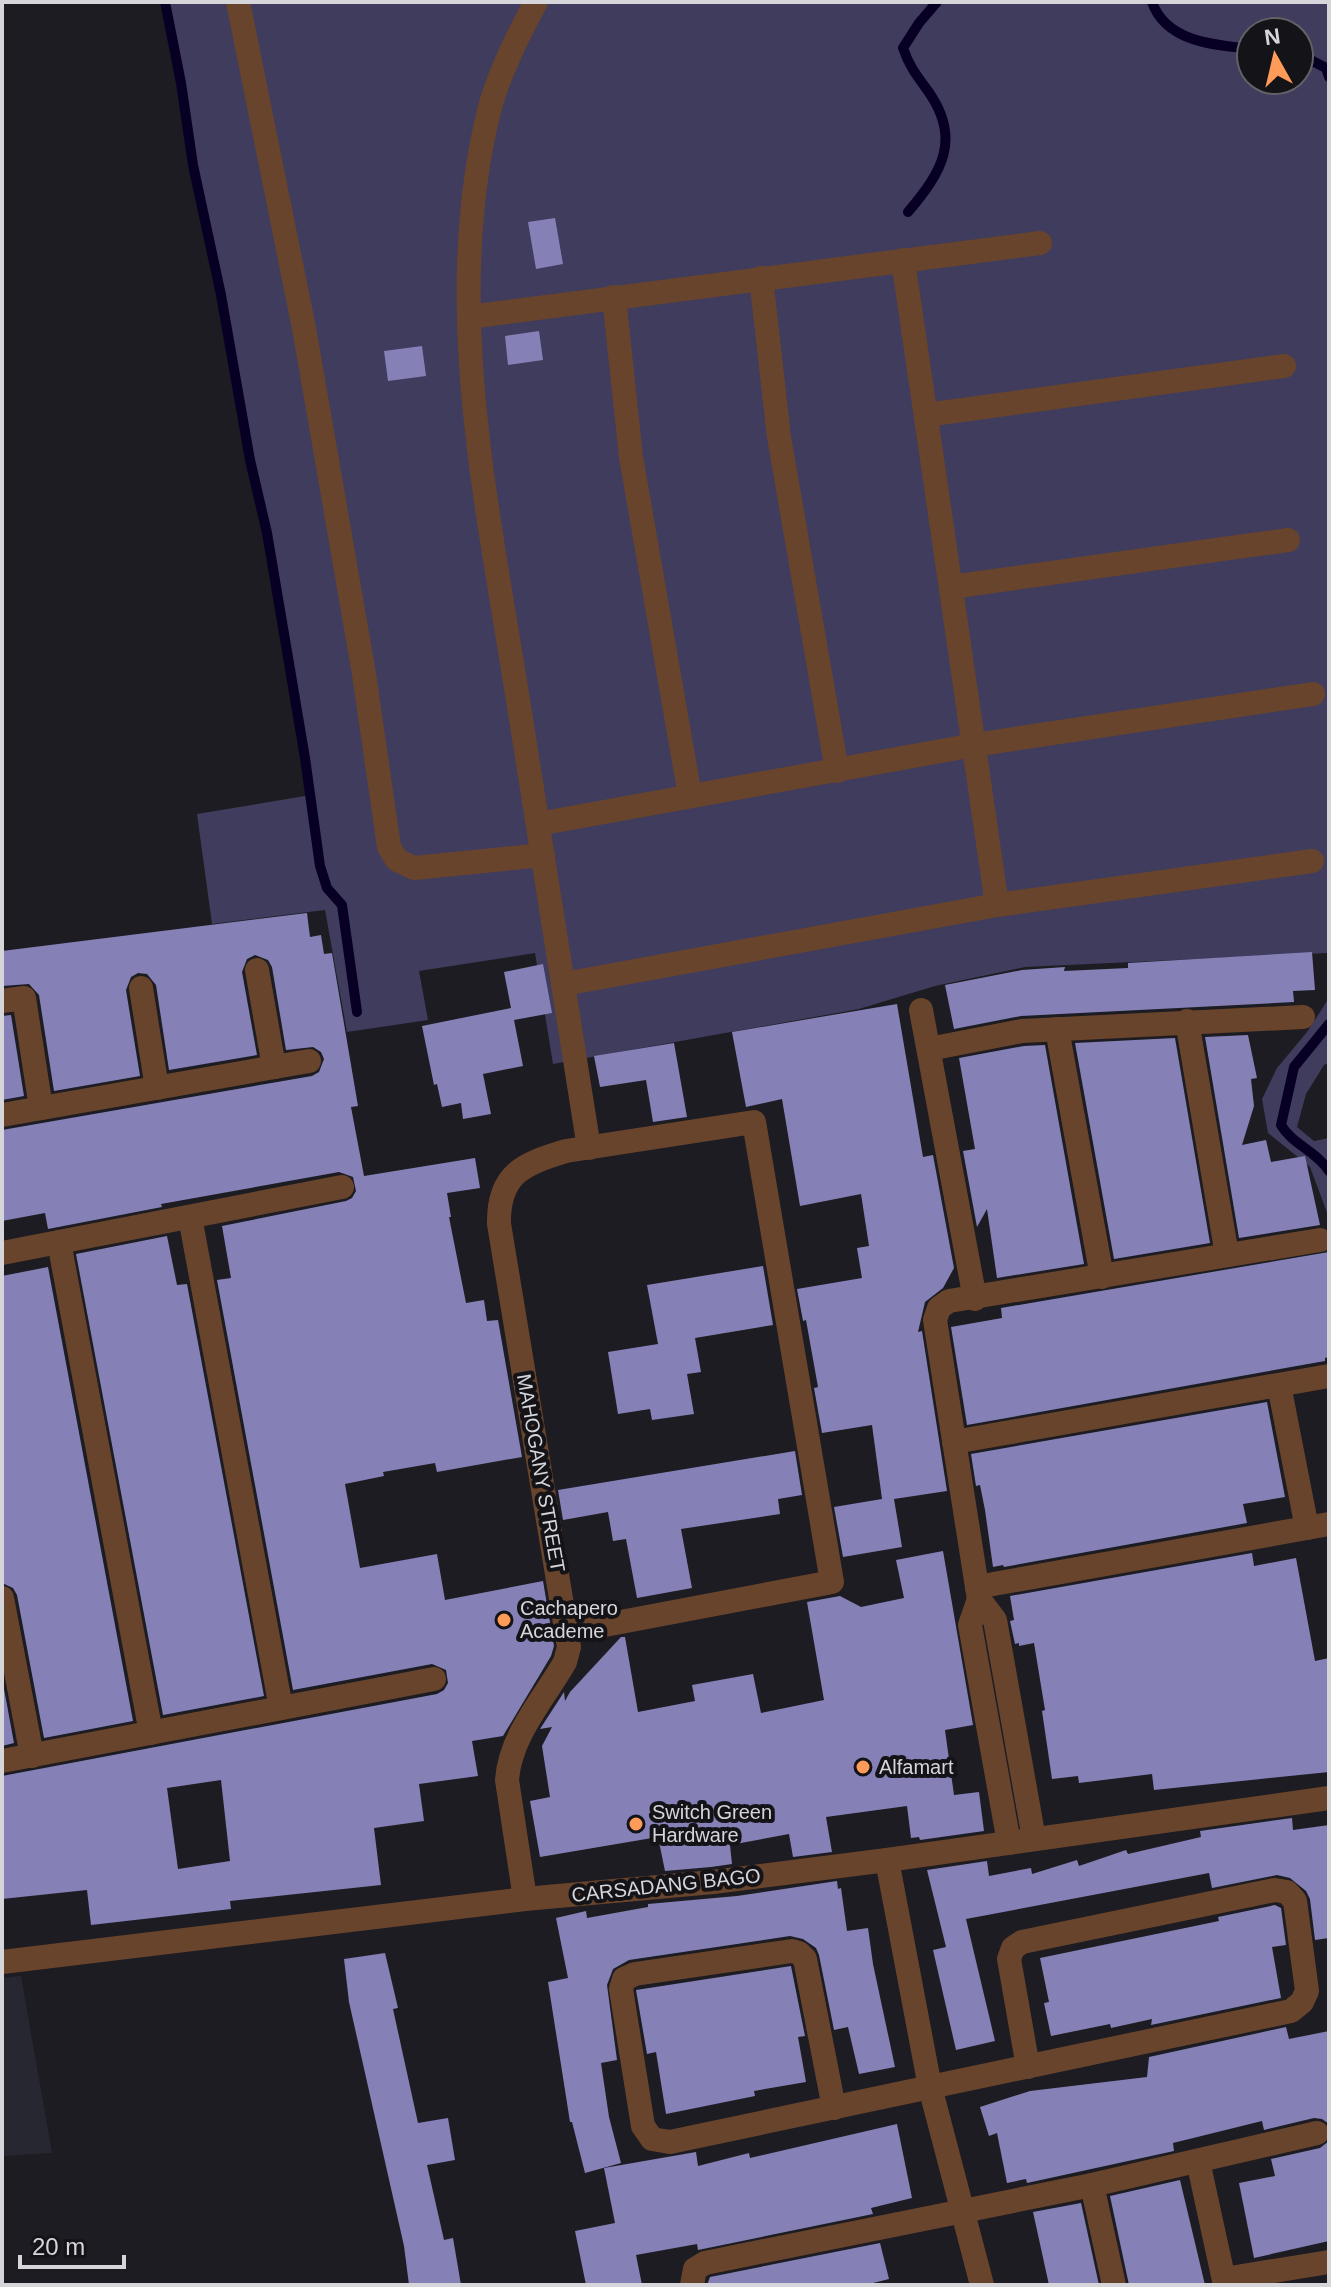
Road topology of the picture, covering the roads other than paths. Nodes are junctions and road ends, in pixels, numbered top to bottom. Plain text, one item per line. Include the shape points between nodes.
1 (238, 2) edge
2 (536, 2) edge
3 (1040, 243) dead end
4 (903, 260) junction
5 (761, 278) junction
6 (614, 297) junction
7 (469, 317) junction
8 (1284, 366) dead end
9 (926, 415) junction
10 (1288, 540) dead end
11 (951, 587) junction
12 (1313, 694) dead end
13 (974, 745) junction
14 (837, 771) junction
15 (690, 796) junction
16 (538, 824) junction
17 (543, 855) junction
18 (1312, 861) dead end
19 (997, 905) junction
20 (257, 970) dead end
21 (564, 984) junction
22 (141, 988) dead end
23 (13, 1000) edge
24 (921, 1010) dead end
25 (1303, 1017) dead end
26 (1187, 1021) junction
27 (1057, 1029) junction
28 (929, 1049) junction
29 (309, 1061) dead end
30 (274, 1067) junction
31 (157, 1088) junction
32 (41, 1108) junction
33 (2, 1115) edge
34 (589, 1148) junction
35 (342, 1187) dead end
36 (190, 1217) junction
37 (1320, 1240) dead end
38 (59, 1242) junction
39 (2, 1253) edge
40 (1227, 1255) junction
41 (1102, 1277) junction
42 (975, 1299) junction
43 (1329, 1376) edge
44 (1279, 1385) junction
45 (954, 1442) junction
46 (1318, 1526) edge
47 (978, 1593) junction
48 (2, 1598) edge
49 (568, 1632) junction
50 (434, 1679) dead end
51 (281, 1708) junction
52 (151, 1733) junction
53 (32, 1756) junction
54 (2, 1761) edge
55 (1329, 1798) edge
56 (1034, 1839) junction
57 (1009, 1843) junction
58 (887, 1860) junction
59 (525, 1899) junction
60 (2, 1962) edge
61 (1028, 2067) junction
62 (930, 2087) junction
63 (834, 2108) junction
64 (1317, 2133) dead end
65 (1198, 2161) junction
66 (1092, 2185) junction
67 (963, 2211) junction
68 (1329, 2262) edge
69 (1225, 2282) edge
70 (692, 2285) edge
71 (982, 2285) edge
72 (1114, 2285) edge

1 - 17 street via 304,328 389,847 397,860 414,868
2 - 7 street via 491,105 470,239
3 - 4 street
4 - 5 street
4 - 9 street
5 - 6 street
5 - 14 street via 779,437
6 - 7 street
6 - 15 street via 631,457
7 - 16 street via 483,476
8 - 9 street
9 - 11 street
10 - 11 street
11 - 13 street
12 - 13 street
13 - 14 street
13 - 19 street
14 - 15 street
15 - 16 street
16 - 17 street
17 - 21 street
18 - 19 street
19 - 21 street
20 - 30 street
21 - 34 street
22 - 31 street
23 - 32 street
24 - 28 street
25 - 26 street
26 - 27 street
26 - 40 street
27 - 28 street
27 - 41 street
28 - 42 street
29 - 30 street
30 - 31 street
31 - 32 street
32 - 33 street
34 - 49 street, MAHOGANY STREET via 522,1167 505,1185 498,1204
34 - 49 street, MAHOGANY STREET via 754,1122 832,1582
35 - 36 street
36 - 38 street
36 - 51 street
37 - 40 street
38 - 39 street
38 - 52 street
40 - 41 street
41 - 42 street
42 - 45 street via 949,1301 935,1320
43 - 44 street
44 - 45 street
44 - 46 street
45 - 47 street
46 - 47 street
47 - 56 street via 995,1620
47 - 57 street via 970,1625
48 - 53 street
49 - 59 street, MAHOGANY STREET via 565,1662 513,1747 508,1765
50 - 51 street
51 - 52 street
52 - 53 street
53 - 54 street
55 - 56 street, CARSADANG BAGO
56 - 57 street, CARSADANG BAGO
57 - 58 street, CARSADANG BAGO
58 - 59 street, CARSADANG BAGO
58 - 62 street
59 - 60 street, CARSADANG BAGO
61 - 61 street via 1009,1959 1022,1942 1275,1890 1287,1892 1295,1901 1307,1991 1291,2011
61 - 62 street
62 - 63 street
62 - 67 street
63 - 63 street via 805,1959 799,1953 624,1979 621,1989 643,2126 652,2139 670,2142
64 - 65 street
65 - 66 street
65 - 69 street
66 - 67 street
66 - 72 street
67 - 70 street via 705,2263 695,2269
67 - 71 street
68 - 69 street

